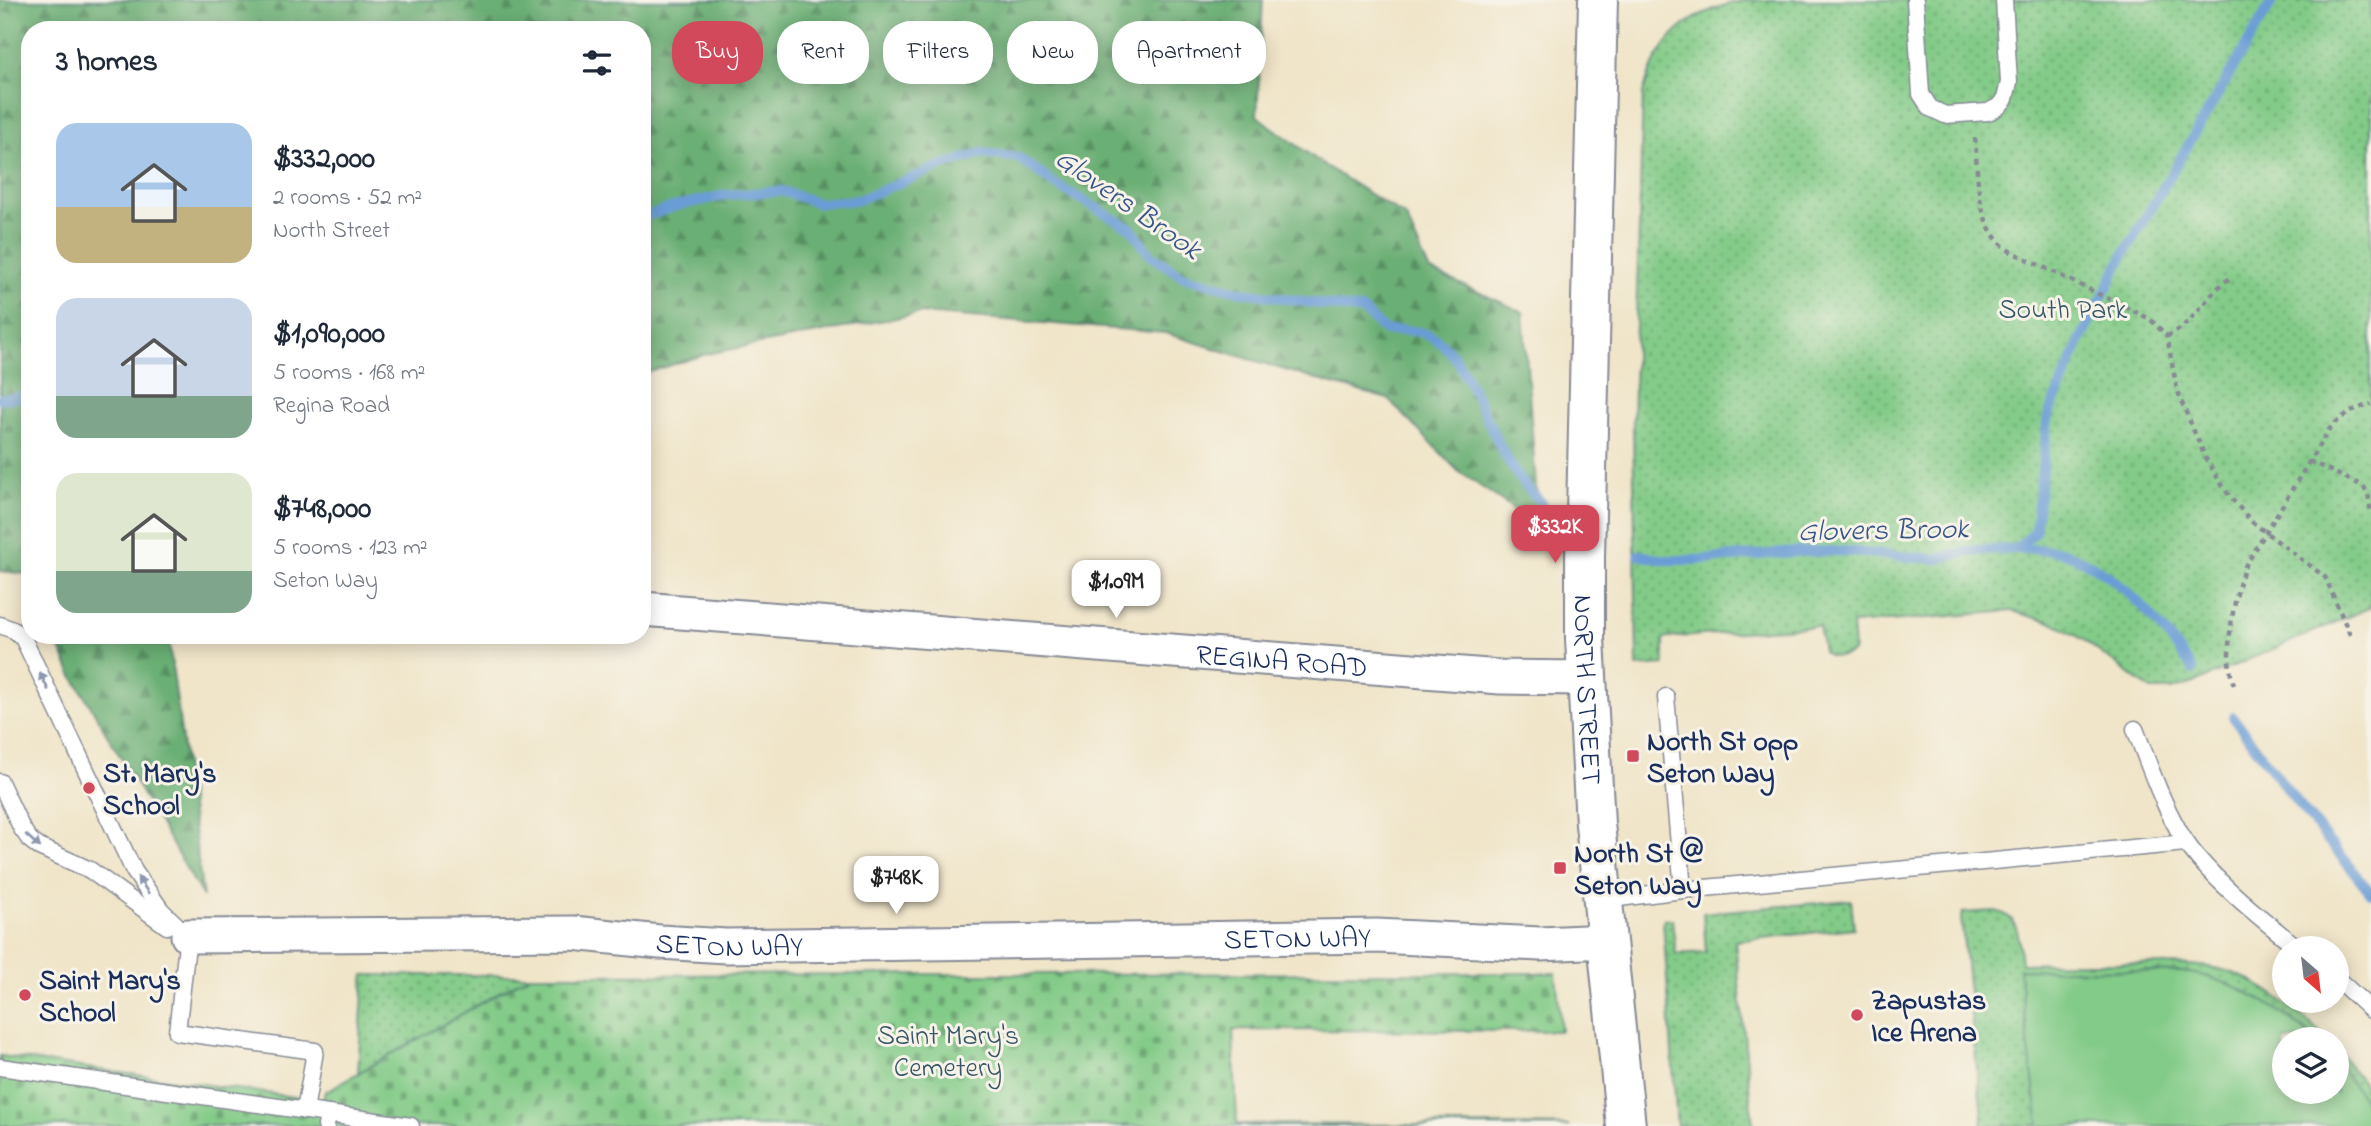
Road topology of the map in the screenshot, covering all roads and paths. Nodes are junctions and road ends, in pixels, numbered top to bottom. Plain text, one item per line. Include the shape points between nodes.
1 (1598, 0) edge
2 (1915, 0) edge
3 (2004, 0) edge
4 (1973, 114) junction
5 (2229, 279) dead end
6 (2167, 336) junction
7 (2371, 404) edge
8 (2309, 461) junction
9 (2371, 513) edge
10 (2265, 531) junction
11 (651, 610) edge
12 (0, 625) edge
13 (21, 636) edge
14 (2351, 637) dead end
15 (26, 644) edge
16 (1587, 678) junction
17 (2234, 685) dead end
18 (1666, 697) dead end
19 (2135, 729) dead end
20 (0, 782) edge
21 (2186, 843) junction
22 (1683, 890) junction
23 (1603, 900) junction
24 (188, 936) junction
25 (2284, 936) edge
26 (1607, 941) junction
27 (2349, 990) edge
28 (2371, 1010) edge
29 (0, 1067) edge
30 (305, 1111) junction
31 (327, 1120) edge
32 (411, 1126) edge
33 (1626, 1126) edge

1 - 16 main road, NORTH STREET via 1585,557
2 - 4 lane via 1924,99 1940,114
3 - 4 lane via 2009,88 1998,107
4 - 6 path via 1979,188 1993,235 2005,248 2150,319
5 - 6 path
6 - 10 path via 2179,395 2206,460 2240,510
7 - 8 path via 2336,422
8 - 9 path via 2363,486
8 - 10 path
10 - 14 path via 2325,577
10 - 17 path via 2238,588 2228,662
11 - 16 street, REGINA ROAD via 1500,677
13 -> 12 lane
24 -> 15 lane via 161,910 134,871
16 - 23 main road, NORTH STREET
18 - 22 lane
19 - 21 lane via 2169,814
20 -> 24 lane via 30,840 90,870
21 - 22 lane
21 - 25 lane
22 - 23 lane
23 - 26 main road, NORTH STREET
24 - 26 street, SETON WAY via 573,933 726,946 1377,936 1528,943
24 - 30 lane via 177,1032 315,1051
26 - 33 main road, NORTH STREET
27 - 28 lane
29 - 30 lane
30 - 31 lane
31 - 32 lane

